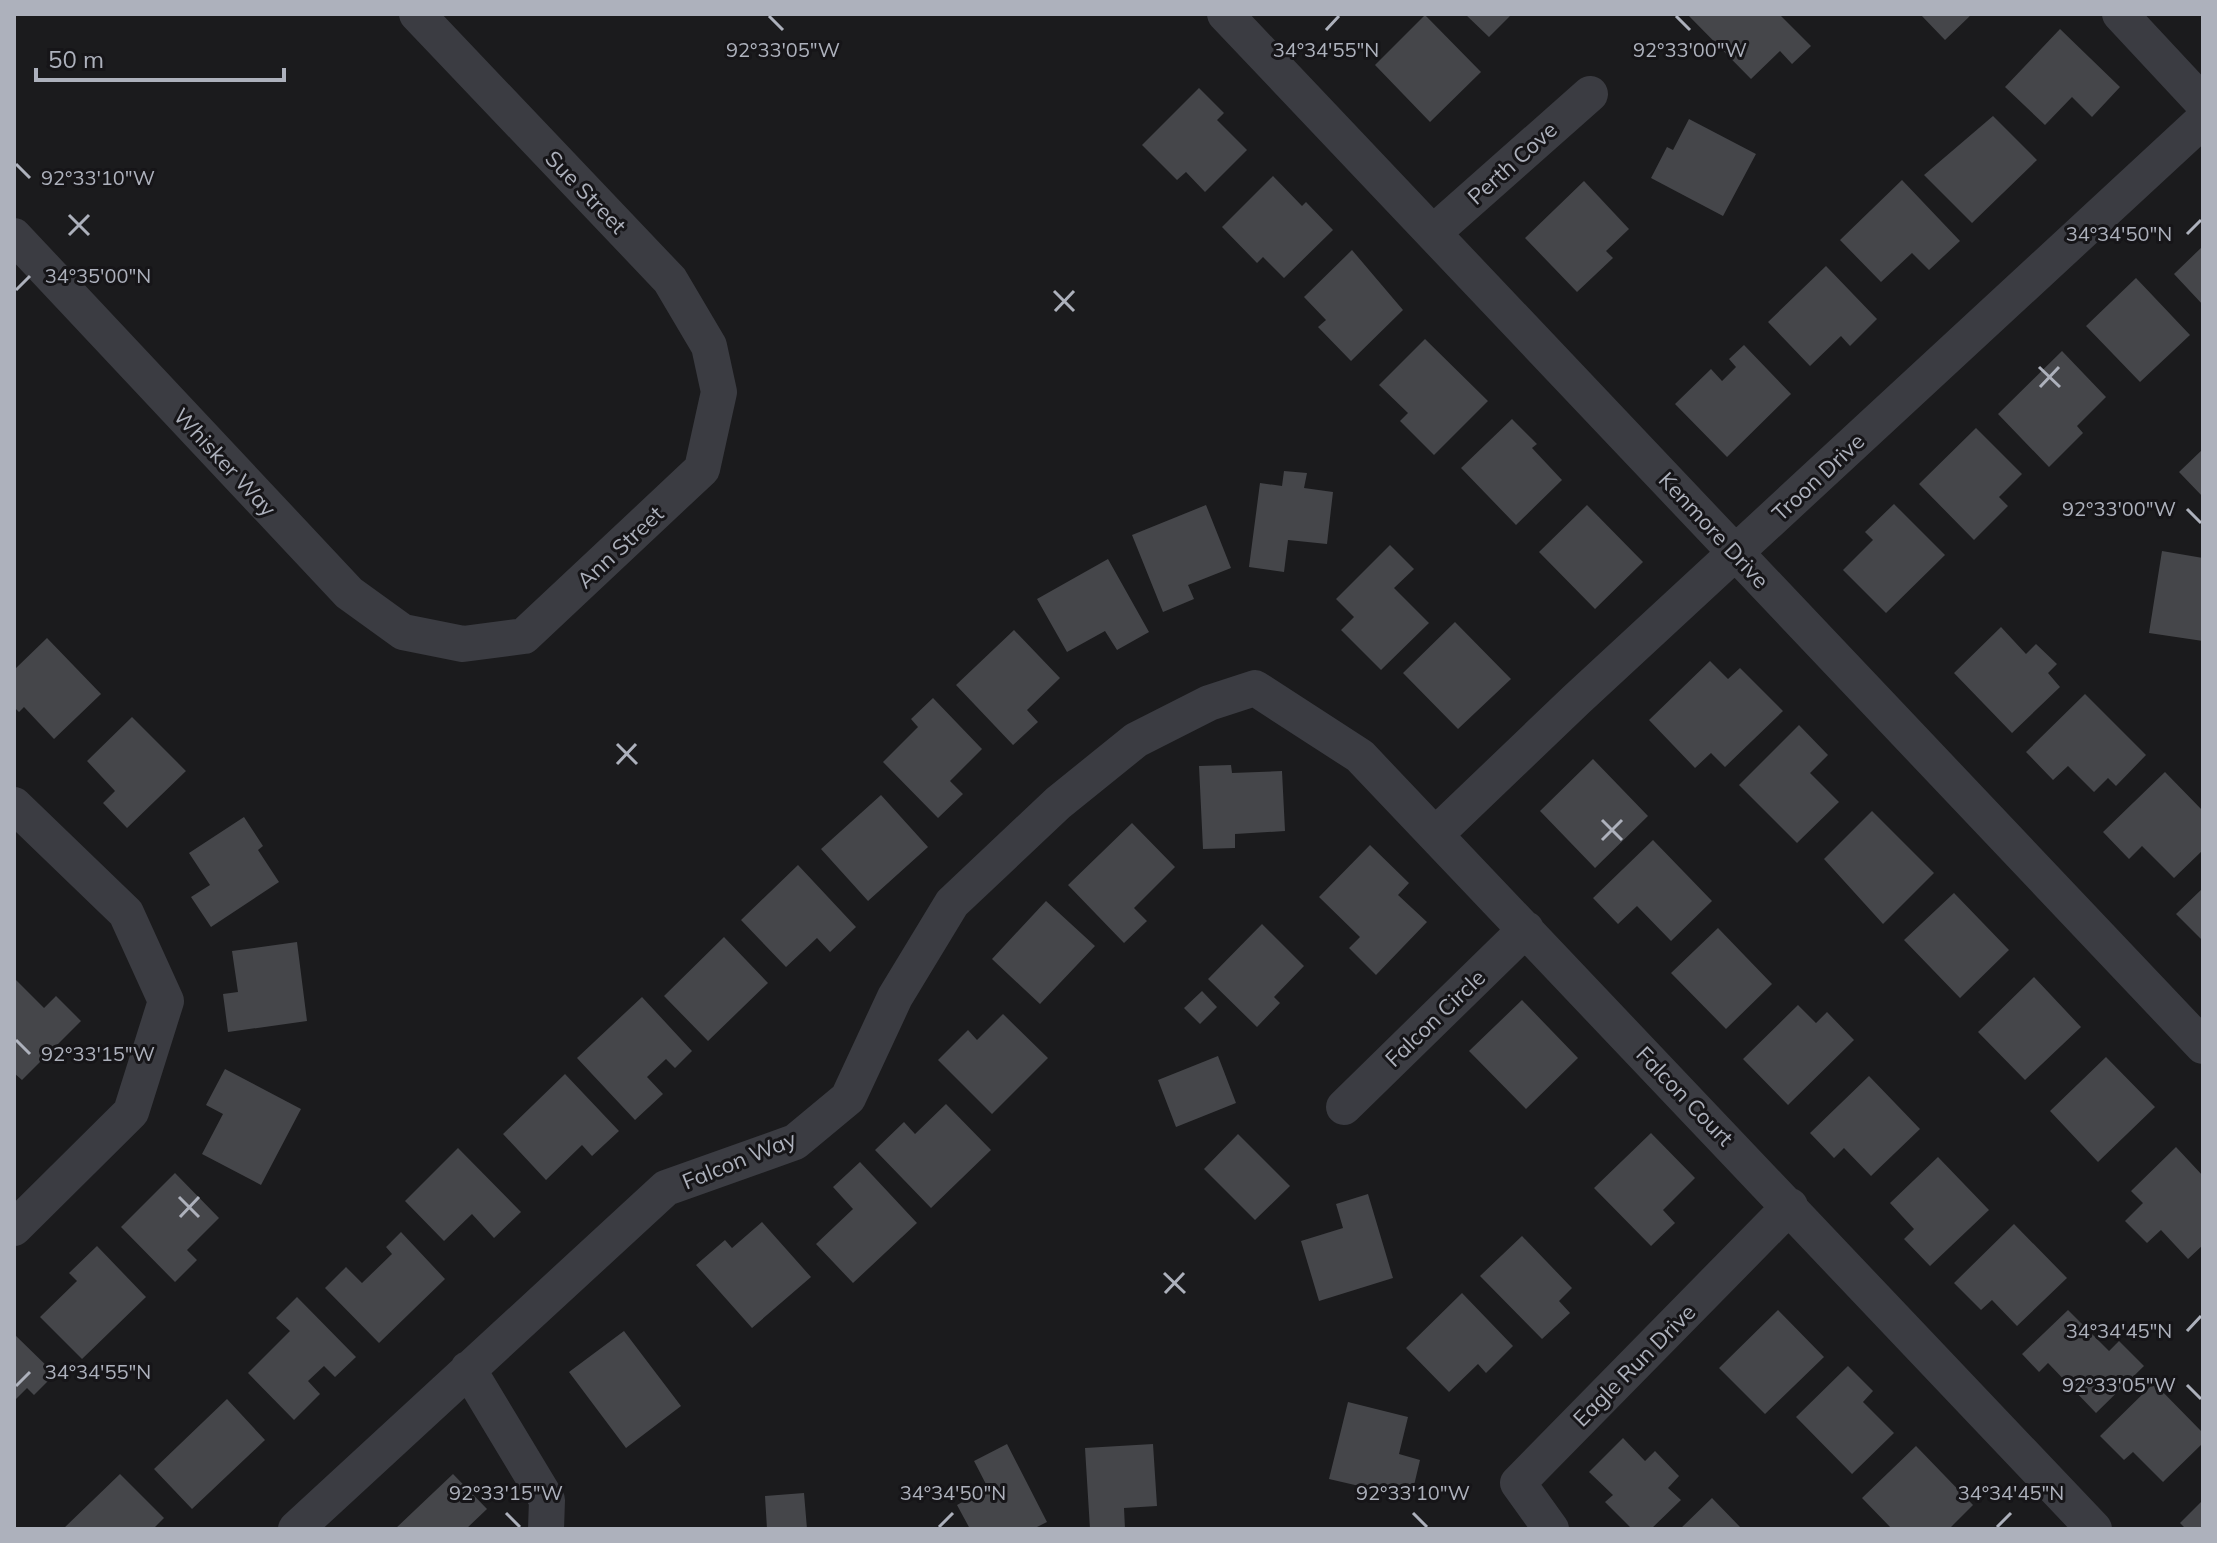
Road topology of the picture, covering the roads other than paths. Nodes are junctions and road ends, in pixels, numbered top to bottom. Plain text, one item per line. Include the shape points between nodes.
1 (417, 14) edge
2 (1225, 14) edge
3 (2120, 14) edge
4 (1590, 94) dead end
5 (2203, 103) edge
6 (2203, 120) edge
7 (1433, 233) junction
8 (14, 236) edge
9 (719, 392) joint
10 (1735, 553) junction
11 (463, 644) joint
12 (1255, 688) joint
13 (14, 805) edge
14 (1435, 835) junction
15 (1526, 929) junction
16 (2203, 1046) edge
17 (1344, 1107) dead end
18 (1790, 1206) junction
19 (14, 1228) edge
20 (468, 1369) junction
21 (296, 1529) edge
22 (546, 1529) edge
23 (1551, 1529) edge
24 (2094, 1529) edge

1 - 9 street, Sue Street via 670,280 709,346
2 - 7 street, Kenmore Drive
3 - 5 street
4 - 7 street, Perth Cove
6 - 10 street, Troon Drive
7 - 10 street, Kenmore Drive
8 - 11 street, Whisker Way via 349,593 403,632
9 - 11 street, Ann Street via 702,469 524,636
10 - 14 street, Troon Drive
10 - 16 street, Kenmore Drive
12 - 14 street, Falcon Court via 1360,756
12 - 20 street, Falcon Way via 1209,703 1136,740 1058,803 952,903 895,997 848,1098 795,1142 666,1188
13 - 19 street via 126,913 166,1001 131,1112
14 - 15 street, Falcon Court
15 - 17 street, Falcon Circle
15 - 18 street, Falcon Court
18 - 23 street, Eagle Run Drive via 1518,1483
18 - 24 street, Falcon Court
20 - 21 street, Falcon Way
20 - 22 street via 547,1500

